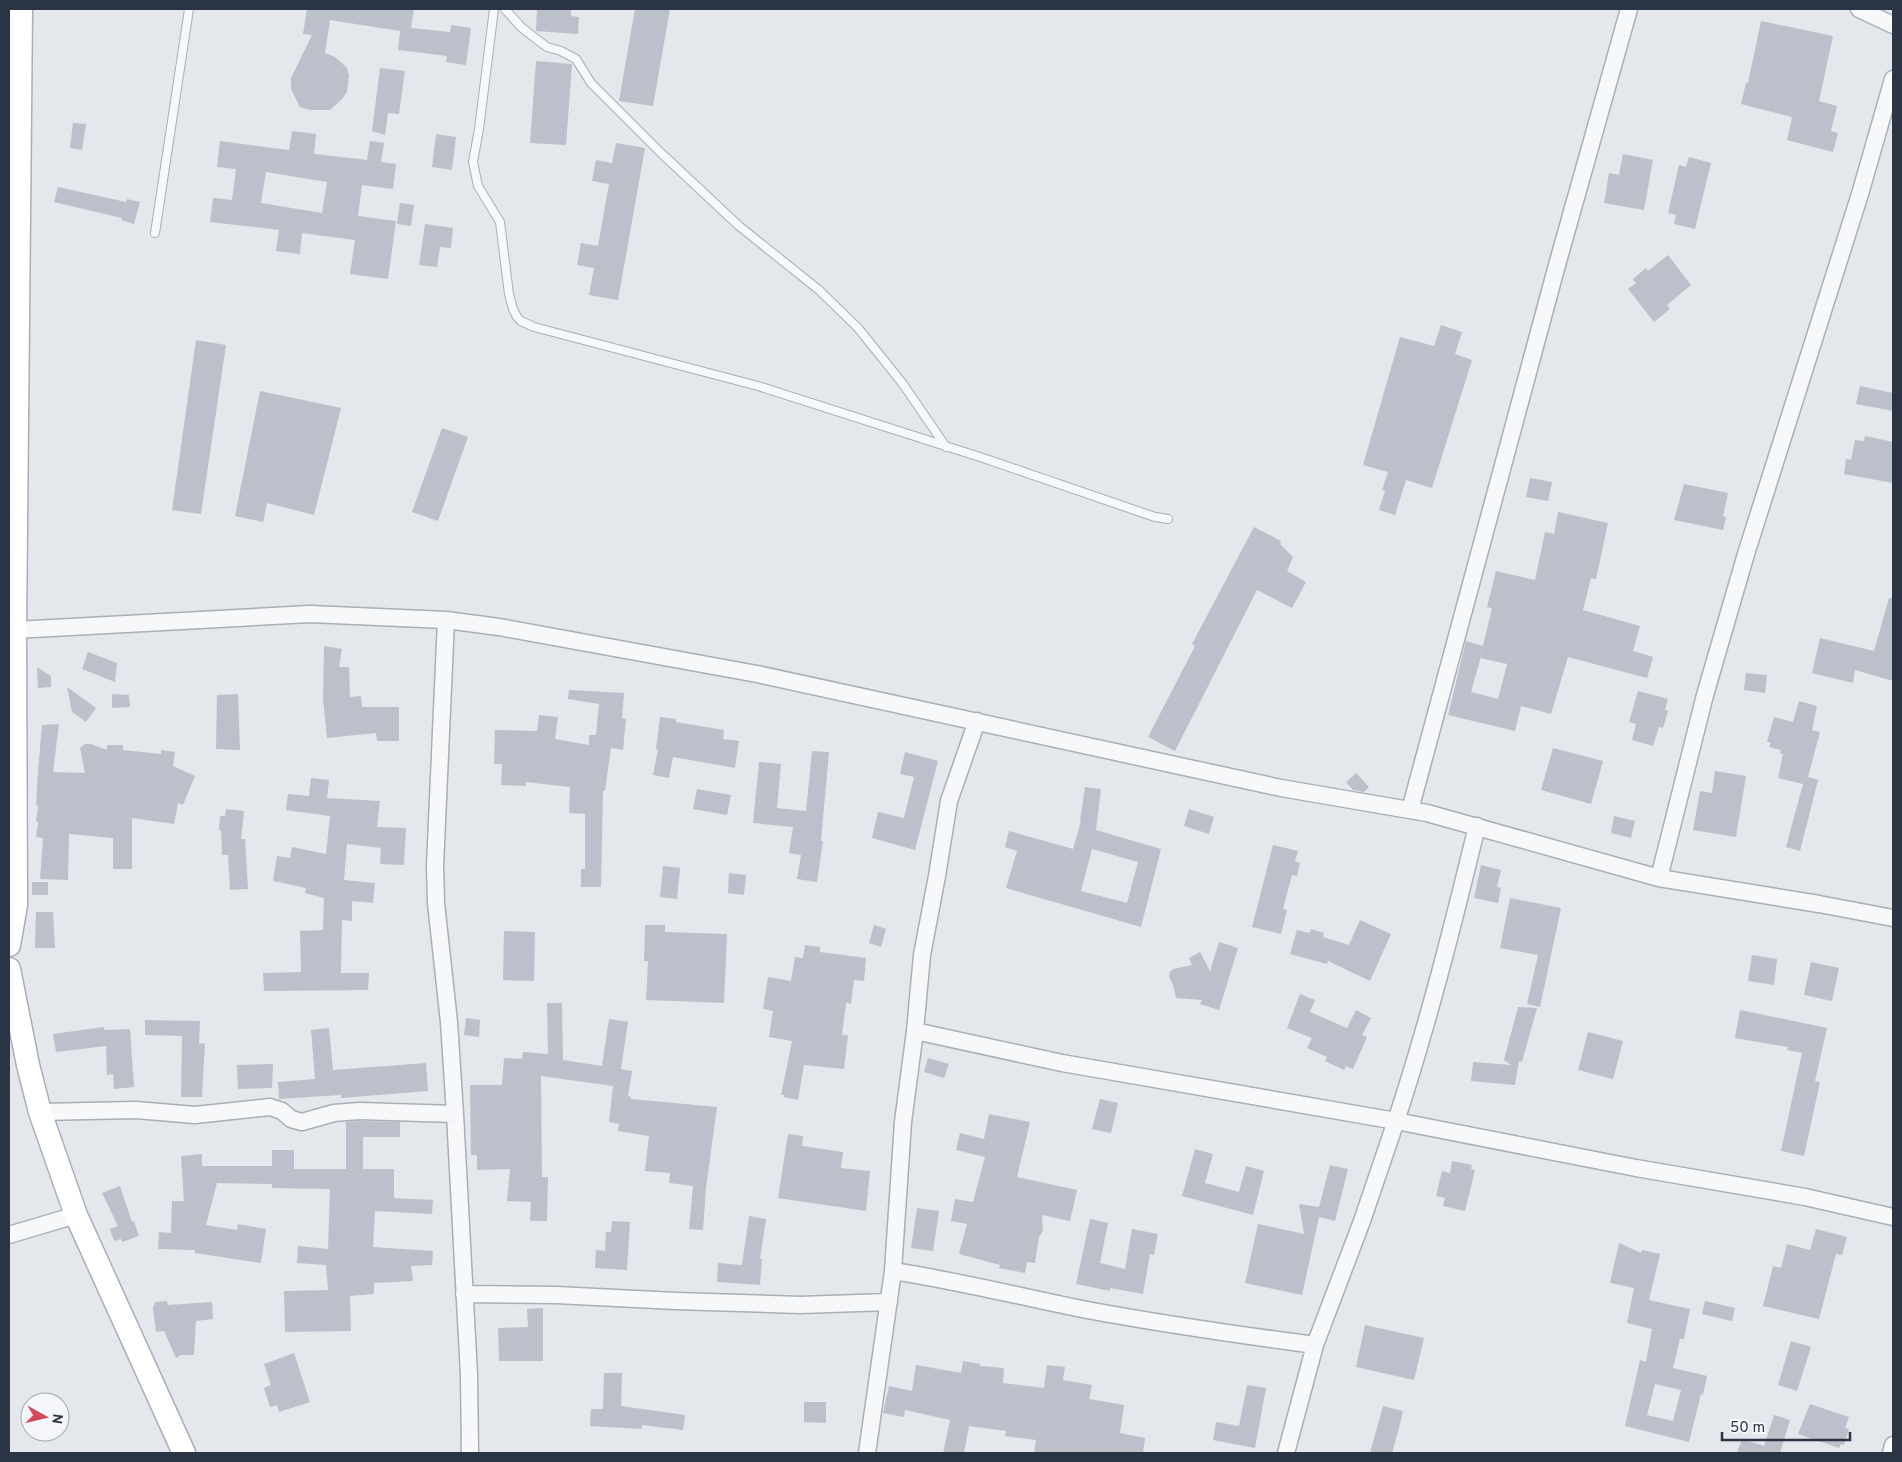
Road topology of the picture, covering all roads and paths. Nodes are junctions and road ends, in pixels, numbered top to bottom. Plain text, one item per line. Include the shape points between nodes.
1 (21, 9) edge
2 (189, 9) edge
3 (494, 9) edge
4 (505, 9) edge
5 (1629, 9) edge
6 (1859, 9) edge
7 (1893, 25) edge
8 (1893, 79) edge
9 (155, 233) dead end
10 (946, 447) junction
11 (1168, 519) dead end
12 (446, 620) junction
13 (15, 630) junction
14 (977, 721) junction
15 (1410, 810) junction
16 (1477, 826) junction
17 (1659, 878) junction
18 (1893, 918) edge
19 (9, 945) edge
20 (9, 969) edge
21 (915, 1031) junction
22 (40, 1112) junction
23 (455, 1114) junction
24 (1396, 1121) junction
25 (76, 1215) junction
26 (1893, 1217) edge
27 (9, 1235) edge
28 (893, 1271) junction
29 (464, 1294) junction
30 (889, 1302) junction
31 (1316, 1346) junction
32 (1893, 1445) edge
33 (184, 1453) edge
34 (470, 1453) edge
35 (867, 1453) edge
36 (1286, 1453) edge
37 (1891, 1453) edge

1 - 13 main road
2 - 9 lane
3 - 10 lane via 473,162 478,186 500,222 509,294 521,321 758,386
4 - 10 lane via 521,27 547,47 576,59 591,83 660,152 739,226 818,290 858,328 903,384
5 - 15 street
6 - 7 street
8 - 17 street via 1860,194 1740,573 1705,695
10 - 11 lane
12 - 13 street via 310,614
12 - 14 street via 758,674
12 - 23 street via 435,866
13 - 19 main road via 16,905
14 - 15 street via 1281,788
14 - 21 street via 950,801 922,955
15 - 16 street
16 - 17 street
16 - 24 street via 1452,932
17 - 18 street
20 - 22 main road
21 - 24 street via 1054,1061
21 - 28 street via 903,1122
22 - 23 street via 136,1110 195,1116 270,1107 302,1122 334,1113 359,1111
22 - 25 main road
23 - 29 street
24 - 26 street via 1772,1191
24 - 31 street
25 - 27 street
25 - 33 main road
28 - 30 street
28 - 31 street via 1184,1328
29 - 30 street via 556,1294 800,1305
29 - 34 street
30 - 35 street
31 - 36 street
32 - 37 street

